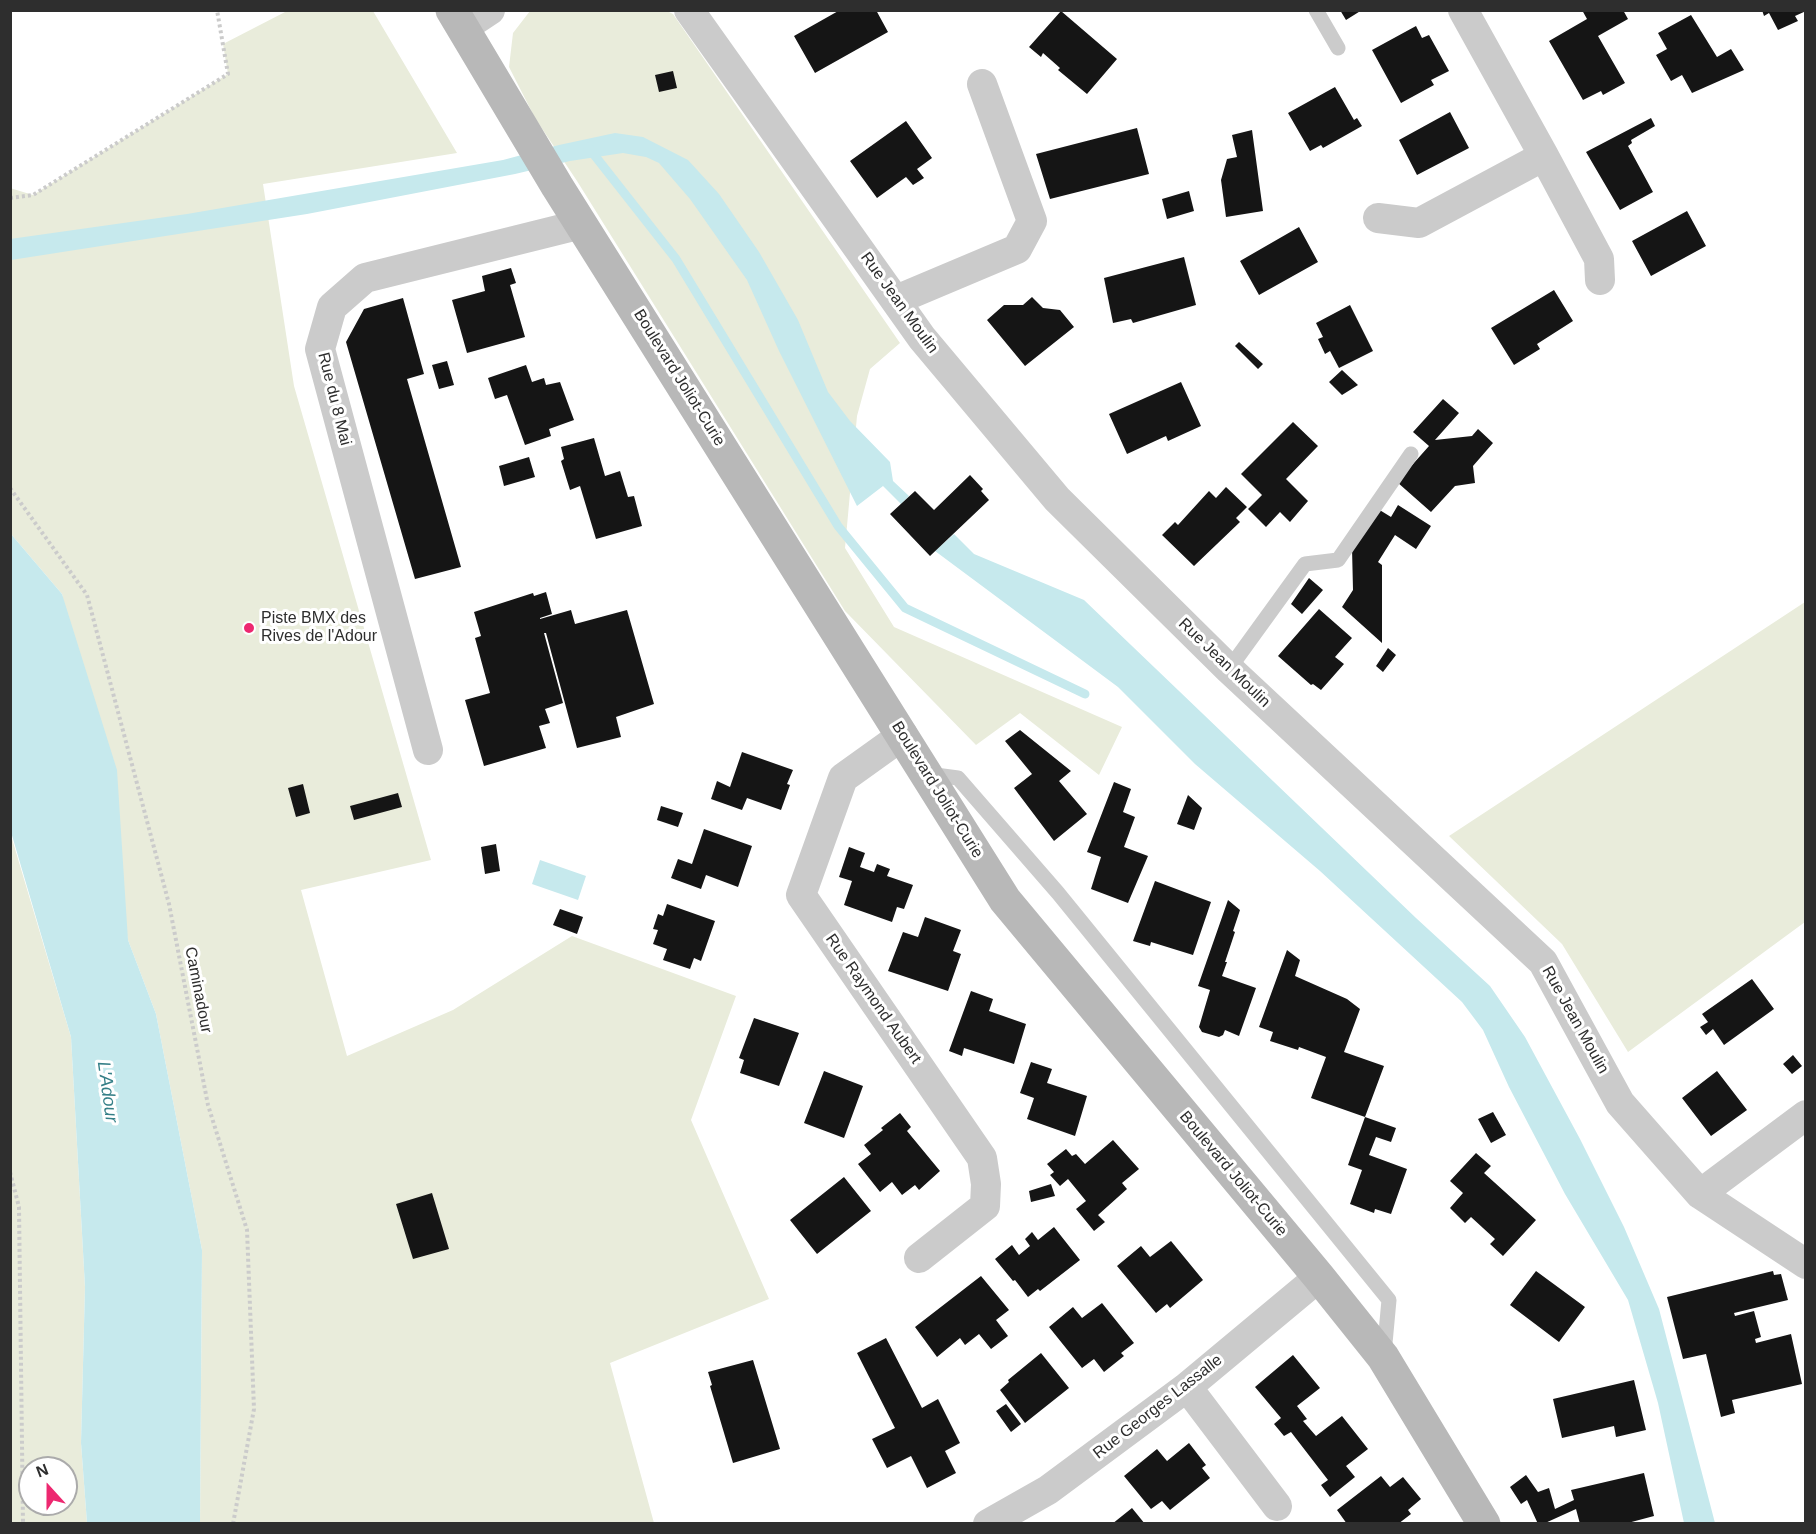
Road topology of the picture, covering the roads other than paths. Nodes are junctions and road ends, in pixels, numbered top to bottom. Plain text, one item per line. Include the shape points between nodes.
1 (689, 10) edge
2 (1316, 10) edge
3 (1463, 10) edge
4 (468, 16) edge
5 (1338, 48) dead end
6 (982, 84) dead end
7 (1544, 156) junction
8 (1378, 218) dead end
9 (582, 224) junction
10 (1600, 280) dead end
11 (896, 300) junction
12 (1412, 454) dead end
13 (1229, 669) junction
14 (903, 735) junction
15 (428, 750) dead end
16 (927, 774) junction
17 (1806, 1115) edge
18 (1700, 1194) junction
19 (920, 1258) dead end
20 (1806, 1264) edge
21 (1319, 1277) junction
22 (1383, 1357) junction
23 (1187, 1387) junction
24 (1277, 1506) dead end
25 (988, 1524) edge
26 (1484, 1524) edge

1 - 11 street, Rue Jean Moulin
2 - 5 lane
3 - 7 street
4 - 9 main road, Boulevard Joliot-Curie via 528,138
6 - 11 street via 1032,221 1017,249
7 - 8 street via 1419,223
7 - 10 street via 1599,259
9 - 14 main road, Boulevard Joliot-Curie
9 - 15 street, Rue du 8 Mai via 365,278 332,307 320,349
11 - 13 street, Rue Jean Moulin via 922,338 1057,499
12 - 13 lane via 1338,560 1305,564
13 - 18 street, Rue Jean Moulin via 1543,962 1620,1103
14 - 16 main road, Boulevard Joliot-Curie
14 - 19 street, Rue Raymond Aubert via 843,778 801,895 982,1158 985,1206
16 - 21 main road, Boulevard Joliot-Curie via 1005,900
16 - 22 lane via 958,778 966,787 1058,893 1389,1300
17 - 18 street
18 - 20 street, Rue Jean Moulin
21 - 22 main road, Boulevard Joliot-Curie
21 - 23 street, Rue Georges Lassalle
22 - 26 main road, Boulevard Joliot-Curie
23 - 24 street
23 - 25 street, Rue Georges Lassalle via 1048,1490

